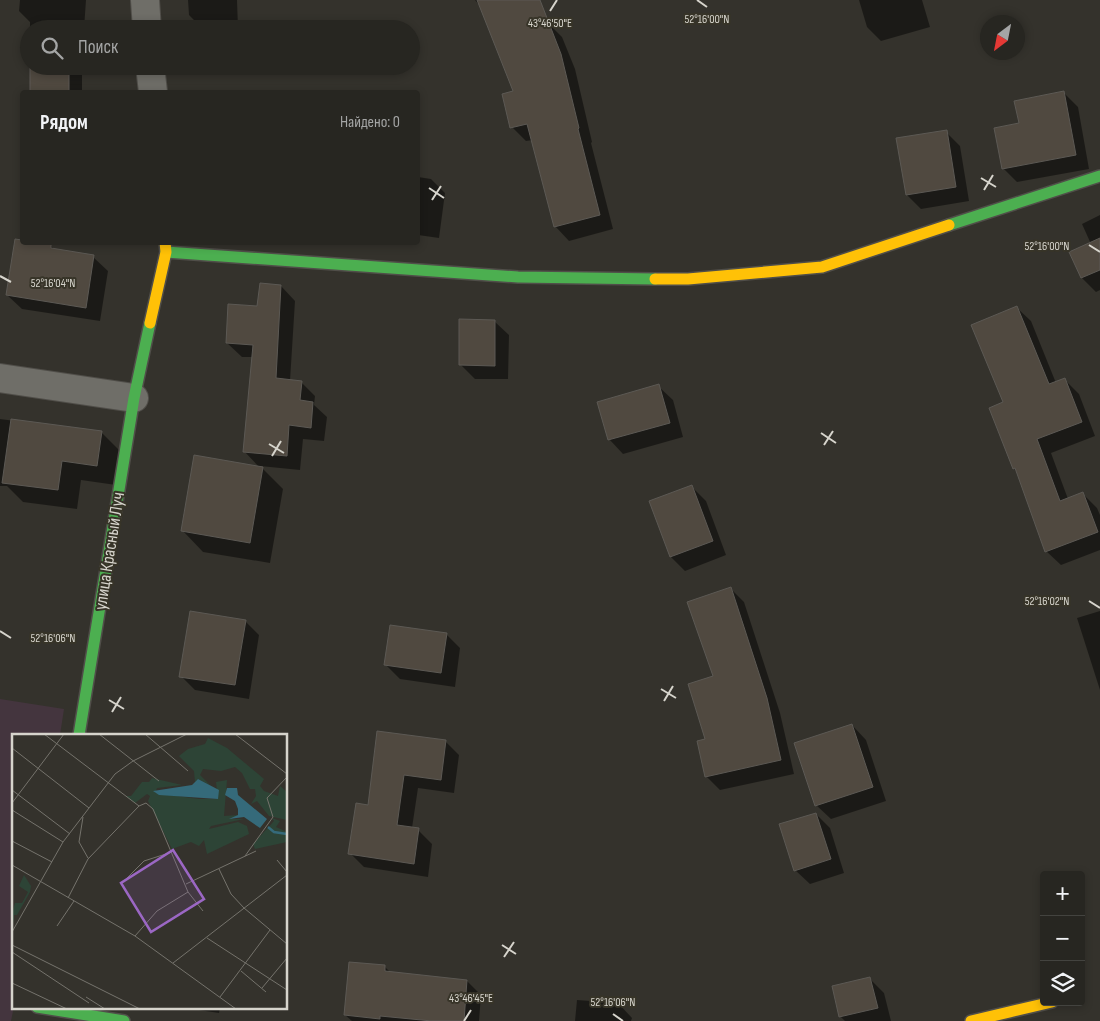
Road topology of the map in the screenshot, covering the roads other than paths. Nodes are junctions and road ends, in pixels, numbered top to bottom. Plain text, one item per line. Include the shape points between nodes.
1 (145, 0) edge
2 (146, 20) edge
3 (151, 75) edge
4 (152, 90) edge
5 (1100, 176) edge
6 (165, 247) edge
7 (0, 378) edge
8 (134, 398) junction
9 (79, 734) edge
10 (1040, 1005) edge
11 (37, 1008) edge
12 (43, 1008) edge
13 (35, 1021) edge
14 (124, 1021) edge
15 (971, 1021) edge

1 - 2 street
3 - 4 street
5 - 6 street via 822,267 688,280 518,277
6 - 8 street, улица Красный Луч
7 - 8 street
8 - 9 street, улица Красный Луч
10 - 15 street
11 - 13 street
12 - 14 street

